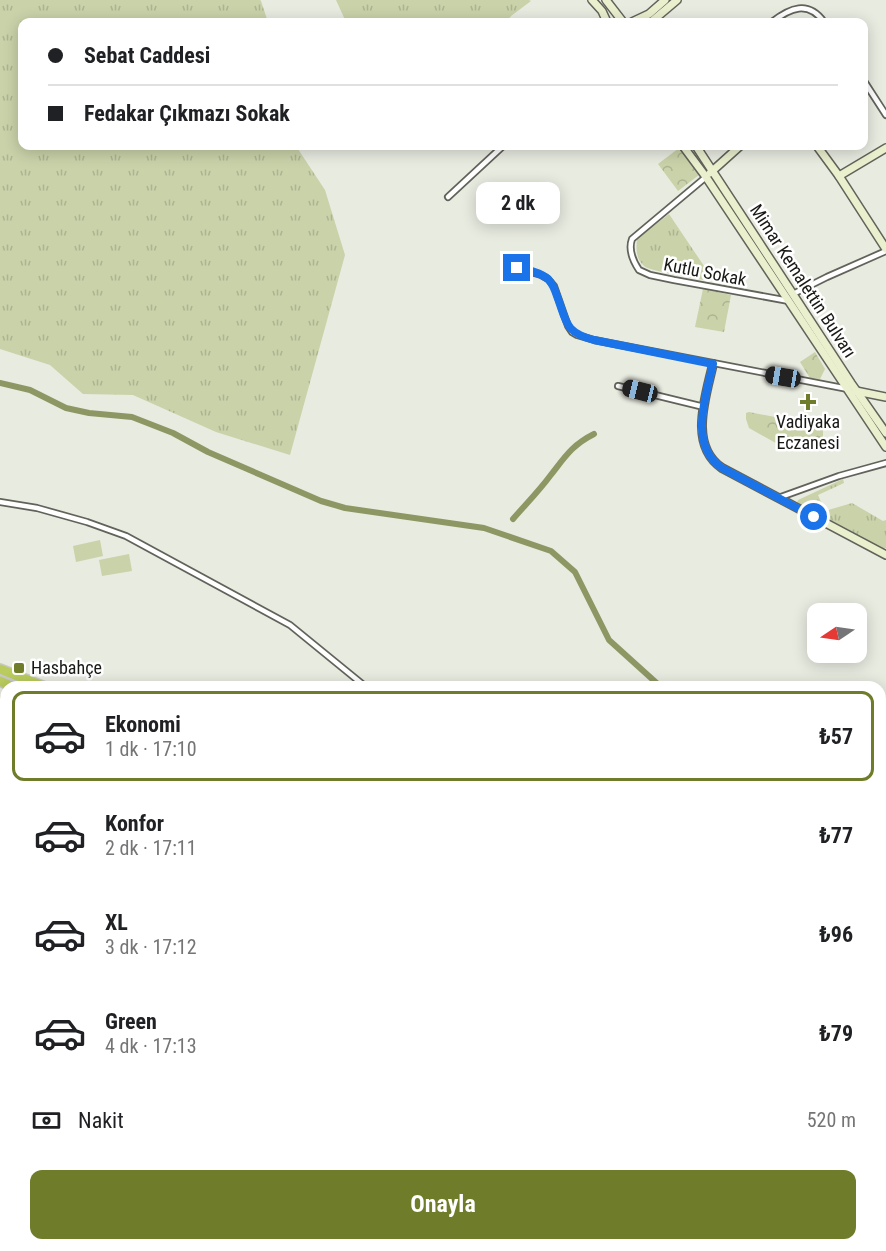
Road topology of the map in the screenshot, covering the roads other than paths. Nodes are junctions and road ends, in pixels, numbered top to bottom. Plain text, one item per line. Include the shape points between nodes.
1 (592, 0) edge
2 (606, 0) edge
3 (665, 0) edge
4 (677, 0) edge
5 (605, 18) edge
6 (620, 18) edge
7 (640, 18) edge
8 (656, 18) edge
9 (778, 18) edge
10 (819, 18) edge
11 (868, 87) edge
12 (886, 115) edge
13 (886, 148) edge
14 (499, 150) edge
15 (686, 150) edge
16 (699, 150) edge
17 (736, 150) edge
18 (820, 150) edge
19 (712, 171) junction
20 (839, 176) junction
21 (706, 177) junction
22 (448, 197) dead end
23 (886, 250) edge
24 (517, 268) dead end
25 (791, 298) junction
26 (713, 364) junction
27 (618, 386) dead end
28 (848, 390) junction
29 (858, 392) junction
30 (886, 397) edge
31 (704, 407) junction
32 (886, 433) edge
33 (886, 447) edge
34 (886, 463) edge
35 (778, 498) junction
36 (0, 502) edge
37 (886, 555) edge
38 (0, 669) edge
39 (30, 681) edge
40 (359, 681) edge

1 - 5 main road
2 - 6 main road
3 - 7 main road
4 - 8 main road
9 - 10 street via 793,9 808,10
11 - 12 street
13 - 20 main road
14 - 22 street
15 - 21 main road
16 - 19 main road, Mimar Kemalettin Bulvarı
17 - 19 main road
18 - 20 main road
19 - 21 main road
19 - 25 main road, Mimar Kemalettin Bulvarı
20 - 23 main road
21 - 25 main road
21 - 25 street, Kutlu Sokak via 632,239 631,252 639,270 674,280
23 - 25 street
24 - 26 street via 548,279 568,326 577,335
25 - 28 main road
25 - 29 main road, Mimar Kemalettin Bulvarı
26 - 28 street
26 - 31 main road
27 - 31 street
28 - 29 main road
28 - 33 main road
29 - 30 main road
29 - 32 main road, Mimar Kemalettin Bulvarı
31 - 35 main road via 703,432 713,461
34 - 35 street
35 - 37 main road
36 - 40 street via 57,513 126,536 290,625
38 - 39 highway

